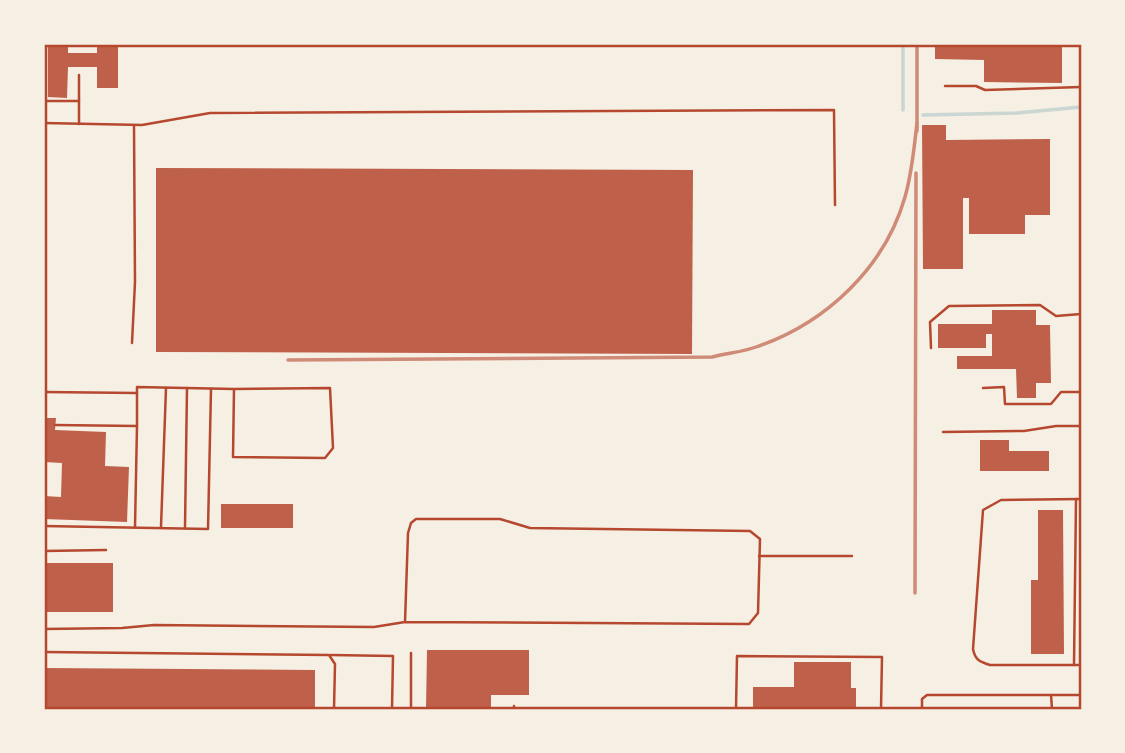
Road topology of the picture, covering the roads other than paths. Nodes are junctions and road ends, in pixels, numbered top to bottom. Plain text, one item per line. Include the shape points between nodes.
1 (79, 75) dead end
2 (945, 86) dead end
3 (1081, 88) edge
4 (44, 101) edge
5 (79, 101) junction
6 (44, 123) edge
7 (79, 124) junction
8 (134, 125) junction
9 (835, 205) dead end
10 (1081, 314) edge
11 (132, 343) dead end
12 (931, 348) dead end
13 (166, 388) junction
14 (187, 388) junction
15 (983, 388) dead end
16 (211, 389) junction
17 (234, 389) junction
18 (44, 391) edge
19 (1081, 392) edge
20 (137, 393) junction
21 (55, 425) dead end
22 (137, 426) junction
23 (1081, 426) edge
24 (943, 432) dead end
25 (1076, 499) junction
26 (1081, 499) edge
27 (44, 526) edge
28 (135, 527) junction
29 (161, 527) junction
30 (185, 528) junction
31 (106, 550) dead end
32 (44, 551) edge
33 (759, 556) junction
34 (852, 556) dead end
35 (1074, 598) junction
36 (1081, 598) edge
37 (405, 621) junction
38 (44, 629) edge
39 (44, 652) edge
40 (411, 653) dead end
41 (329, 655) junction
42 (1073, 665) junction
43 (1081, 665) edge
44 (1051, 695) junction
45 (1081, 695) edge
46 (334, 709) edge
47 (392, 709) edge
48 (411, 709) edge
49 (736, 709) edge
50 (881, 709) edge
51 (922, 709) edge
52 (1052, 709) edge

1 - 5 lane
2 - 3 lane
4 - 5 lane
5 - 7 lane
6 - 7 lane
7 - 8 lane
8 - 9 lane via 210,113 834,110
8 - 11 lane
10 - 12 lane via 1056,316 1040,305 949,306 930,322
13 - 14 lane
13 - 20 lane via 137,387
13 - 29 lane
14 - 16 lane
14 - 30 lane
15 - 19 lane via 1004,387 1005,404 1051,404 1061,391
16 - 17 lane
16 - 30 lane via 208,529
17 - 17 lane via 233,457 325,458 333,447 330,388
18 - 20 lane
20 - 22 lane
21 - 22 lane
22 - 28 lane
23 - 24 lane
25 - 26 lane
25 - 35 lane
25 - 42 lane via 1001,499 983,510 973,649 980,662 990,665
27 - 28 lane
28 - 29 lane
29 - 30 lane
31 - 32 lane
33 - 34 lane
33 - 37 lane via 758,613 749,624
33 - 37 lane via 760,539 750,531 530,528 500,519 416,519 408,533
35 - 36 lane
35 - 42 lane
37 - 38 lane via 374,627
39 - 41 lane
40 - 48 lane
41 - 46 lane via 335,664
41 - 47 lane via 393,656
42 - 43 lane
44 - 45 lane
44 - 51 lane via 927,695
44 - 52 lane
49 - 50 lane via 737,656 882,657

